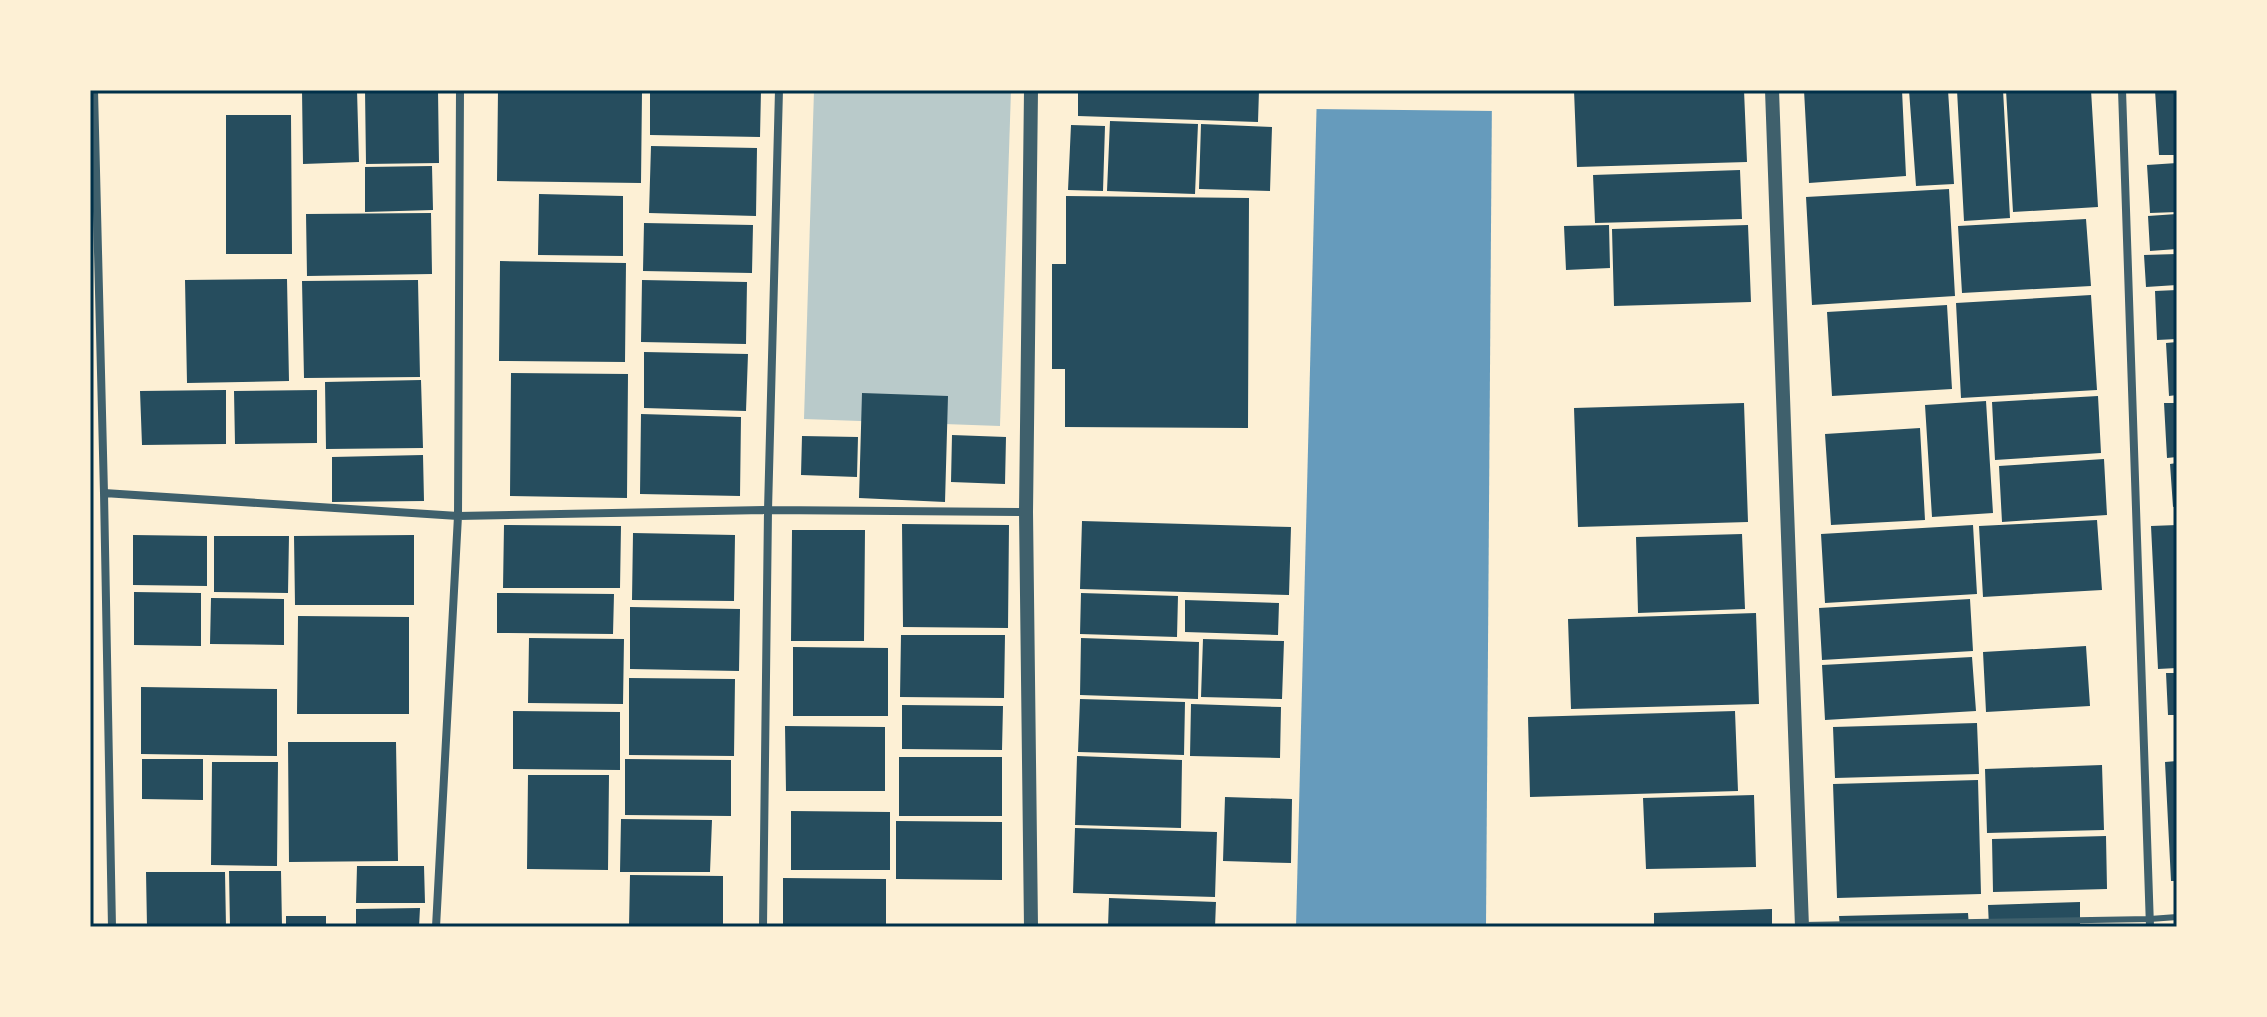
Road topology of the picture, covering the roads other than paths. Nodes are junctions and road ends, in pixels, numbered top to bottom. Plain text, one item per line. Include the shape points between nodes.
1 (94, 90) edge
2 (460, 90) edge
3 (779, 90) edge
4 (1031, 90) edge
5 (1772, 90) edge
6 (2122, 90) edge
7 (104, 493) junction
8 (768, 510) junction
9 (1026, 512) junction
10 (458, 516) junction
11 (2177, 917) edge
12 (2150, 923) edge
13 (1802, 926) edge
14 (112, 927) edge
15 (436, 927) edge
16 (763, 927) edge
17 (1031, 927) edge

1 - 7 street
2 - 10 street
3 - 8 street
4 - 9 street
5 - 13 street
6 - 12 street
7 - 10 street
7 - 14 street
8 - 9 street
8 - 10 street
8 - 16 street
9 - 17 street
10 - 15 street
11 - 12 lane
12 - 13 lane

